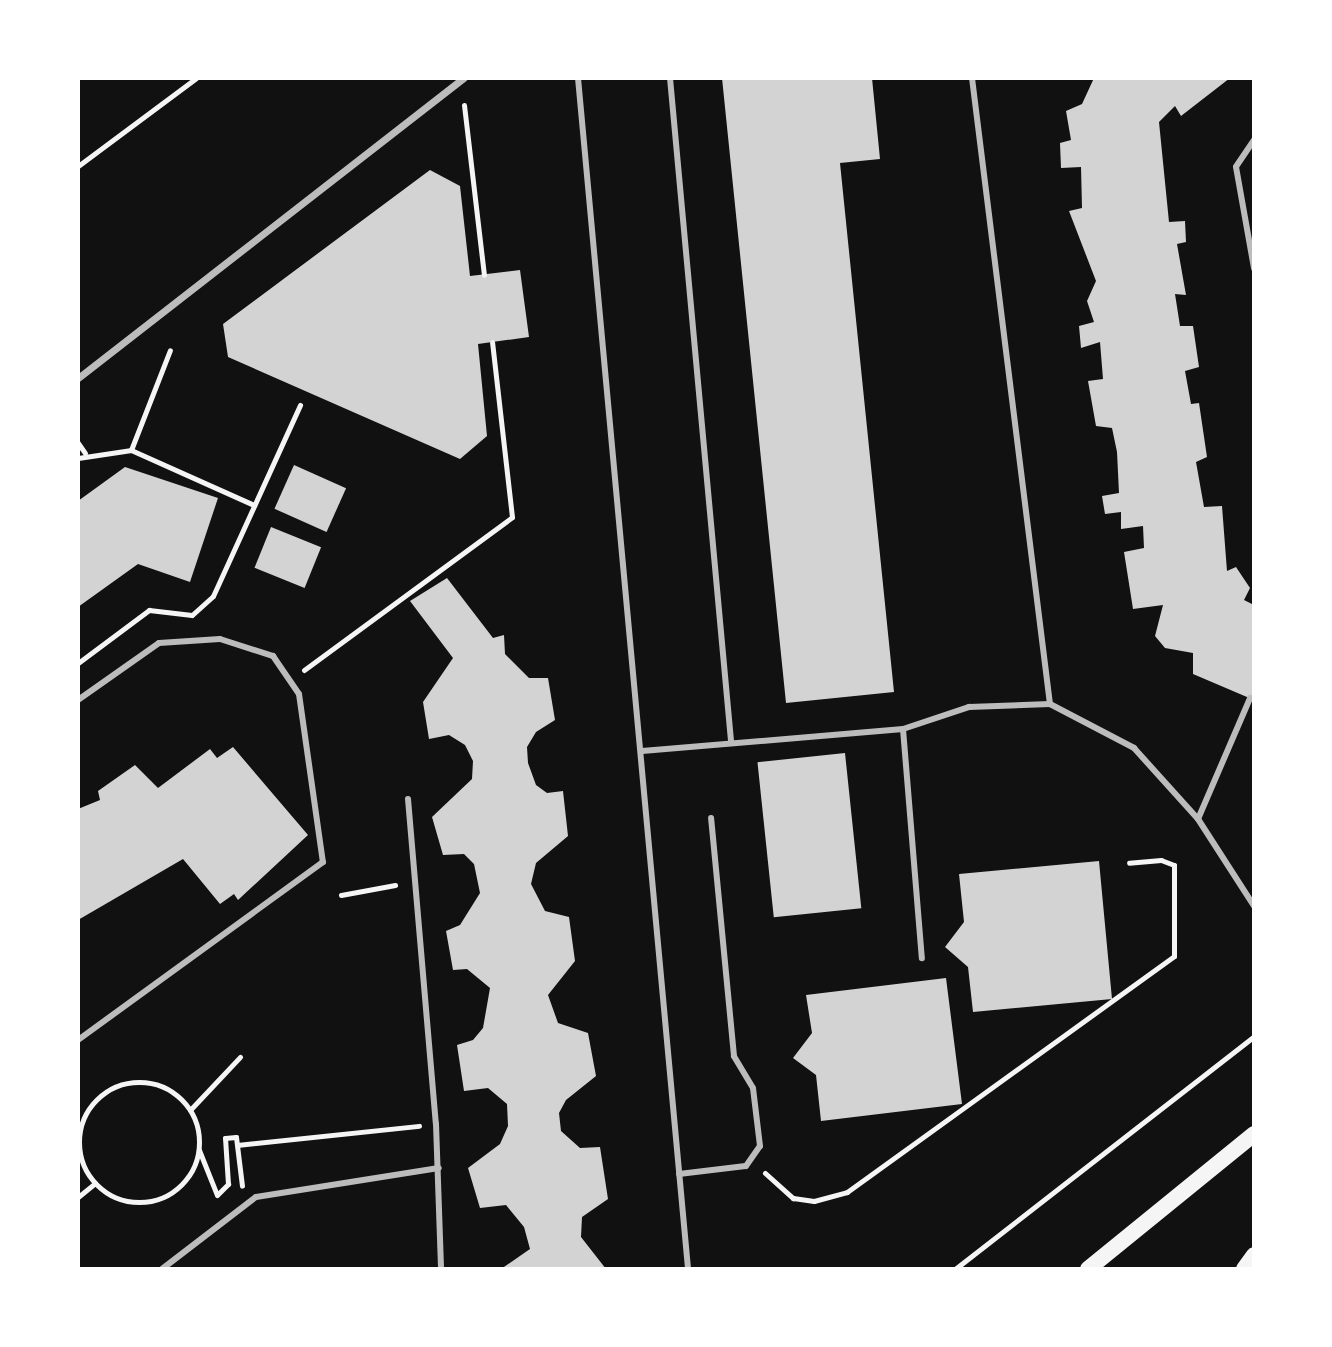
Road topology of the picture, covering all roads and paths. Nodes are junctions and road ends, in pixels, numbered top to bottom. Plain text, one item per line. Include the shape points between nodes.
1 (196, 78) edge
2 (578, 78) edge
3 (670, 78) edge
4 (972, 78) edge
5 (463, 79) edge
6 (1254, 140) edge
7 (78, 166) edge
8 (1254, 268) edge
9 (484, 275) dead end
10 (492, 342) dead end
11 (170, 350) dead end
12 (78, 378) edge
13 (300, 405) dead end
14 (78, 443) edge
15 (131, 450) junction
16 (85, 453) junction
17 (78, 458) edge
18 (254, 505) junction
19 (78, 663) edge
20 (290, 680) junction
21 (1250, 698) dead end
22 (78, 700) edge
23 (1050, 704) junction
24 (903, 729) junction
25 (731, 741) junction
26 (642, 751) junction
27 (408, 799) dead end
28 (711, 818) dead end
29 (1198, 819) junction
30 (1129, 863) dead end
31 (416, 882) junction
32 (341, 895) dead end
33 (1254, 906) edge
34 (922, 958) dead end
35 (1254, 1036) edge
36 (78, 1040) edge
37 (240, 1057) dead end
38 (190, 1110) junction
39 (436, 1124) junction
40 (1254, 1134) edge
41 (237, 1145) junction
42 (199, 1149) junction
43 (754, 1159) junction
44 (439, 1168) junction
45 (679, 1174) junction
46 (95, 1183) junction
47 (78, 1197) edge
48 (244, 1206) junction
49 (1254, 1255) edge
50 (162, 1269) edge
51 (441, 1269) edge
52 (688, 1269) edge
53 (955, 1269) edge
54 (1088, 1269) edge
55 (1244, 1269) edge

1 - 7 path
2 - 26 lane
3 - 25 lane
4 - 23 lane
5 - 9 path
5 - 12 street
6 - 8 lane via 1236,167
10 - 20 path via 512,517
11 - 15 path
13 - 18 path
14 - 16 path
15 - 16 path
15 - 18 path
16 - 17 path
18 - 19 path via 213,596 203,606 192,615 149,610
20 - 22 lane via 273,656 220,639 159,643
20 - 36 lane via 299,694 323,862
21 - 29 lane
23 - 24 lane via 969,707
23 - 29 lane via 1134,748
24 - 25 lane
24 - 34 lane
25 - 26 lane
26 - 45 lane
27 - 31 lane
28 - 43 lane via 734,1056 753,1088 760,1146
29 - 33 lane
30 - 43 path via 1161,860 1174,865 1178,944 1174,956 1121,999 847,1192 814,1201 793,1198
31 - 32 path
31 - 39 lane
35 - 53 path
37 - 38 path
38 - 42 path
38 - 46 path via 177,1095 149,1083 119,1085 102,1095 80,1129 84,1167
39 - 41 path
39 - 44 lane
40 - 54 main road
41 - 42 path via 236,1137 225,1138 228,1184 217,1195
41 - 48 path
42 - 46 path via 193,1169 166,1196 128,1201
43 - 45 lane via 746,1166
44 - 48 lane via 256,1197
44 - 51 lane
45 - 52 lane
46 - 47 path
48 - 50 lane
49 - 55 main road

